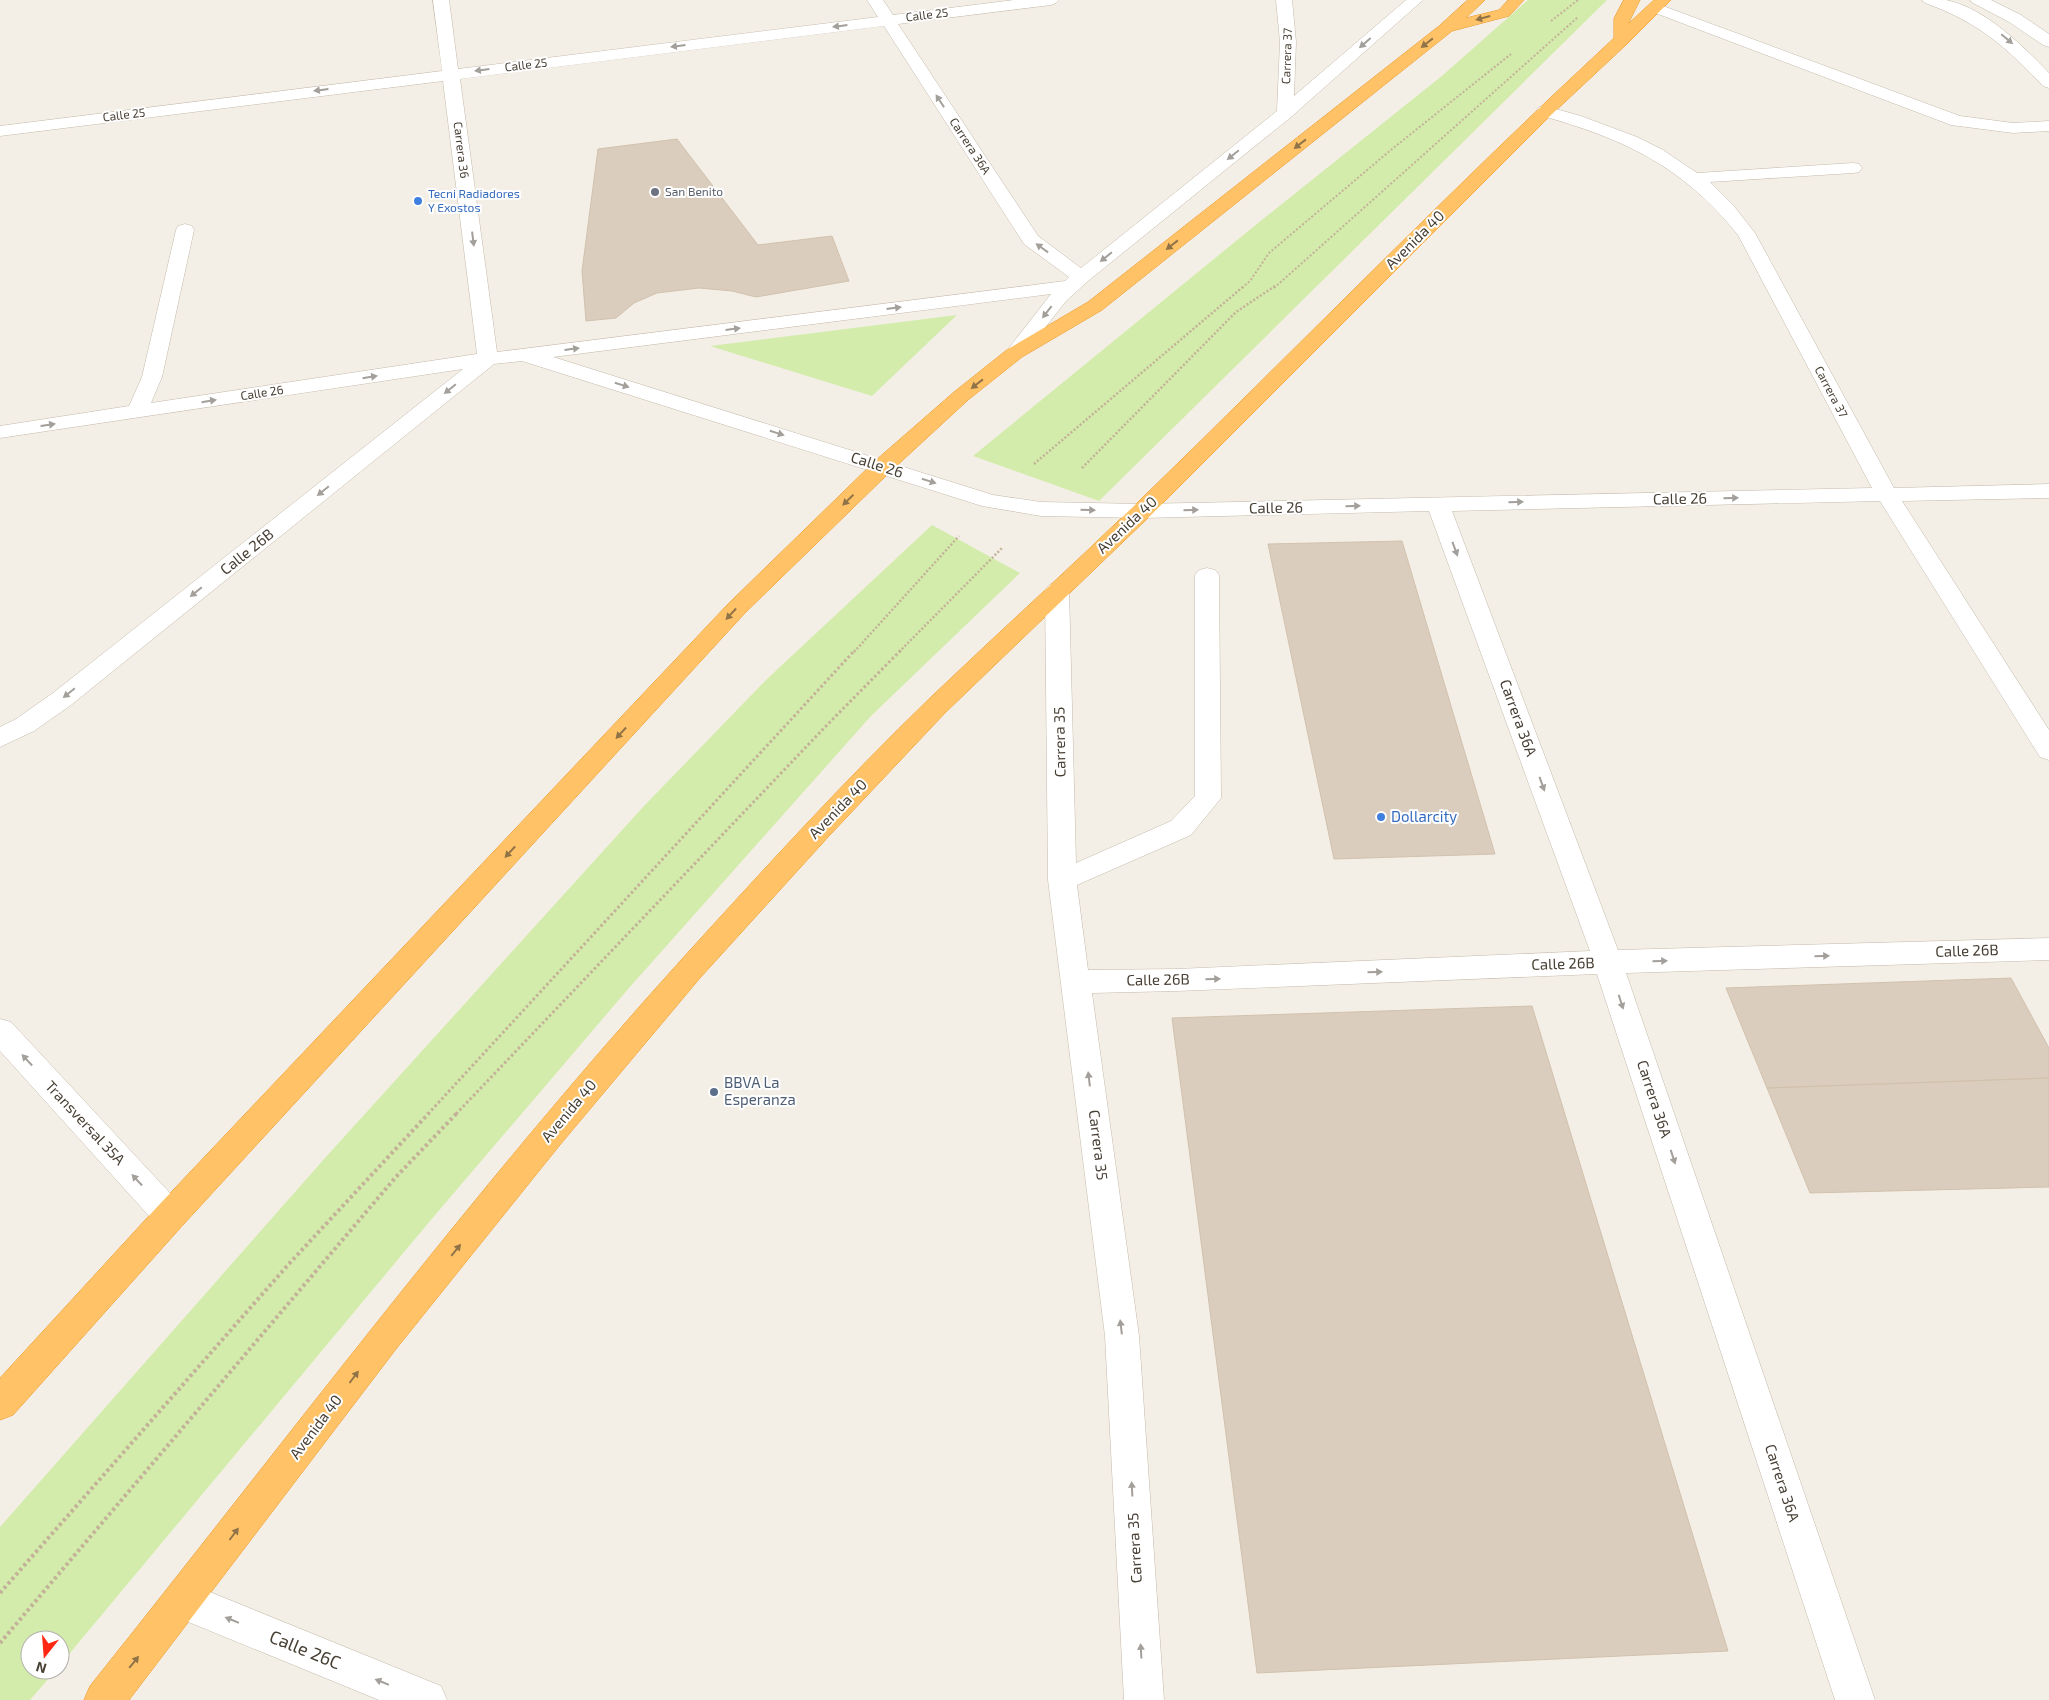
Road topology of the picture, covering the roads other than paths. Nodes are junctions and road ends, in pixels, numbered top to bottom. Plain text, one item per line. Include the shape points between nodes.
1 (441, 0) edge
2 (875, 0) edge
3 (1051, 0) edge
4 (1284, 0) edge
5 (1415, 0) edge
6 (1477, 0) edge
7 (1516, 0) edge
8 (1930, 0) edge
9 (1978, 0) edge
10 (1650, 3) edge
11 (888, 20) junction
12 (1445, 29) junction
13 (2049, 42) edge
14 (451, 74) junction
15 (2049, 83) edge
16 (1545, 111) junction
17 (1285, 113) junction
18 (2049, 126) edge
19 (0, 131) edge
20 (1853, 168) dead end
21 (1695, 178) junction
22 (185, 230) dead end
23 (1076, 282) junction
24 (1015, 354) junction
25 (525, 355) junction
26 (488, 359) junction
27 (136, 412) junction
28 (0, 432) edge
29 (883, 466) junction
30 (2049, 491) edge
31 (1886, 495) junction
32 (1438, 504) junction
33 (1142, 512) junction
34 (1207, 575) dead end
35 (1057, 590) junction
36 (0, 738) edge
37 (2049, 751) edge
38 (1062, 880) junction
39 (2049, 949) edge
40 (1608, 962) junction
41 (1076, 982) junction
42 (0, 1031) edge
43 (170, 1216) junction
44 (0, 1403) edge
45 (184, 1600) junction
46 (104, 1700) edge
47 (427, 1700) edge
48 (1144, 1700) edge
49 (1855, 1700) edge

1 - 14 street, Carrera 36
2 - 11 street, Carrera 36A
3 - 11 street, Calle 25
4 - 17 street, Carrera 37 via 1289,42
5 -> 17 street
6 - 12 highway
7 -> 12 highway via 1504,13
8 -> 15 street via 1966,13 1996,30 2016,46
9 - 13 street via 2001,9
10 - 16 highway, Avenida 40 via 1622,40
10 - 18 street via 1957,121 2013,128
11 -> 14 street, Calle 25
23 -> 11 street, Carrera 36A via 1031,240
12 -> 24 highway via 1095,306
14 -> 19 street, Calle 25
14 -> 26 street, Carrera 36
16 - 21 street, Carrera 37 via 1617,134
16 - 33 highway, Avenida 40
17 -> 23 street
20 - 21 street
21 - 31 street, Carrera 37 via 1716,196 1746,233
22 - 27 street via 152,377
23 -> 24 street via 1059,297
25 -> 23 street, Calle 26
24 -> 29 highway via 961,396
25 - 26 street, Calle 26
25 -> 29 street, Calle 26
27 -> 26 street, Calle 26
26 -> 36 street, Calle 26B via 62,699
28 -> 27 street, Calle 26
29 -> 33 street, Calle 26 via 990,501 1041,509
29 -> 43 highway via 737,608
30 - 31 street, Calle 26
32 -> 31 street, Calle 26
31 - 37 street, Carrera 37
33 -> 32 street, Calle 26
32 -> 40 street, Carrera 36A
33 - 35 highway, Avenida 40
34 - 38 street via 1208,798 1181,828
35 - 38 street, Carrera 35
45 -> 35 highway, Avenida 40 via 384,1338 684,977 819,828 936,707
38 - 41 street, Carrera 35
40 -> 39 street, Calle 26B
41 -> 40 street, Calle 26B
40 -> 49 street, Carrera 36A
48 -> 41 street, Carrera 35 via 1122,1336
43 -> 42 street, Transversal 35A
43 - 44 highway
46 -> 45 highway, Avenida 40
47 -> 45 street, Calle 26C

